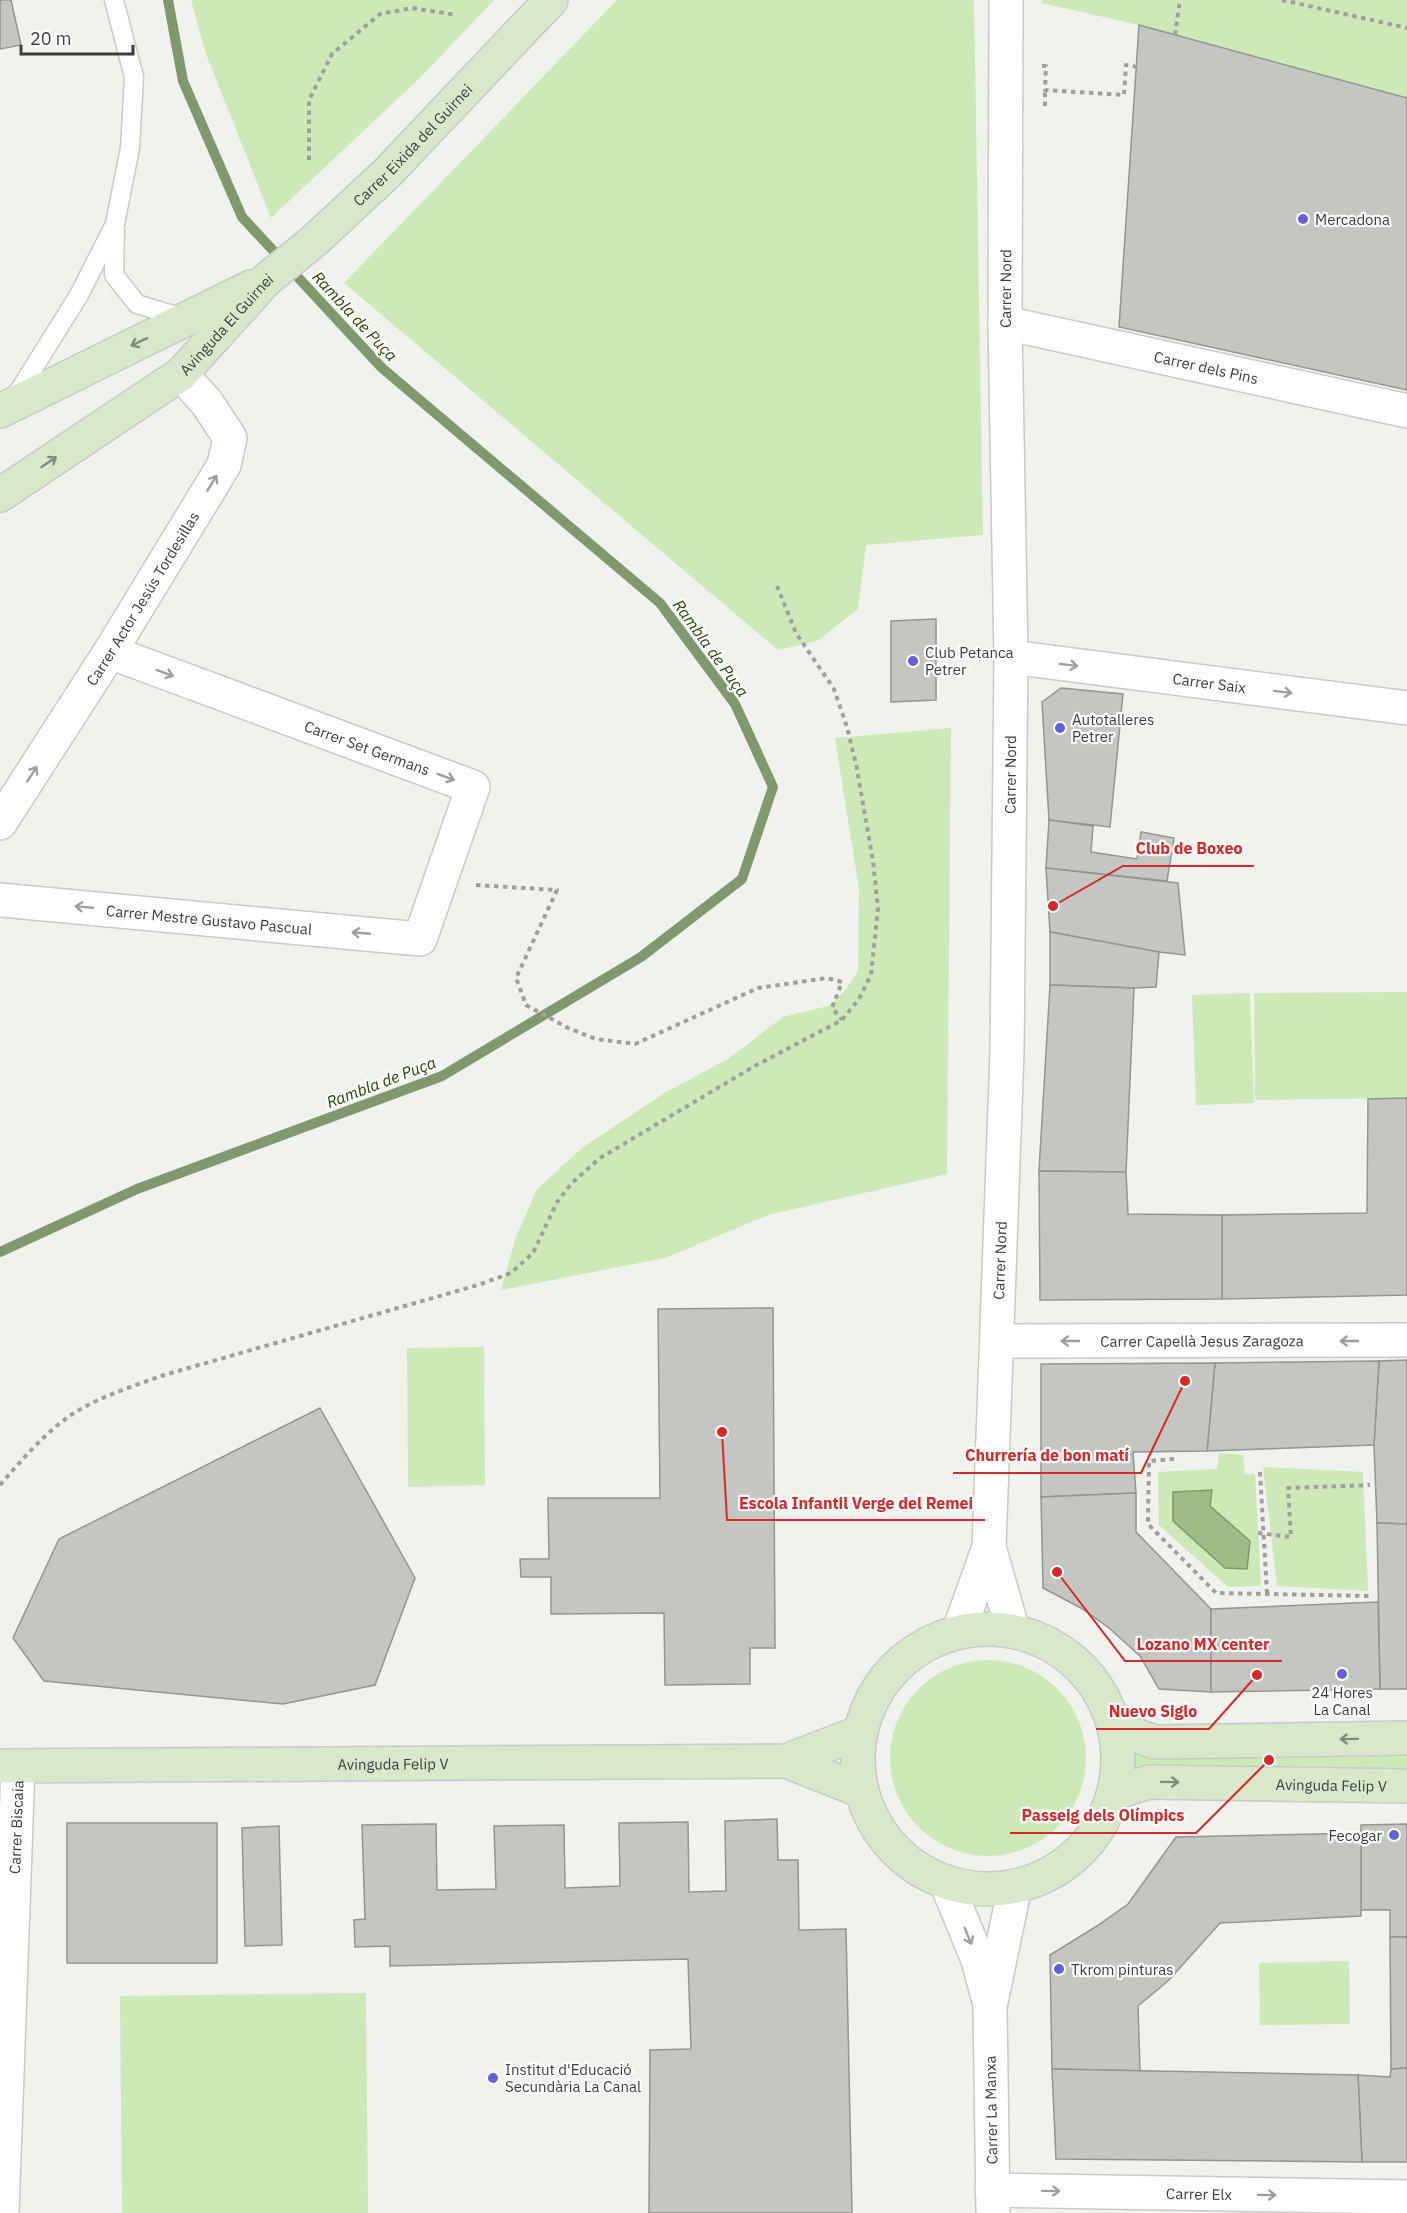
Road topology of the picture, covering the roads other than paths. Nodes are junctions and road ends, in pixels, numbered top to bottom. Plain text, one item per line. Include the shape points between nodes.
1 (114, 0) edge
2 (551, 0) edge
3 (1006, 0) edge
4 (115, 224) junction
5 (267, 279) junction
6 (186, 319) junction
7 (1005, 323) junction
8 (181, 374) junction
9 (1407, 411) edge
10 (4, 414) edge
11 (0, 495) edge
12 (110, 652) junction
13 (1011, 657) junction
14 (1407, 708) edge
15 (0, 823) edge
16 (0, 900) edge
17 (420, 939) joint
18 (1407, 1340) edge
19 (998, 1341) junction
20 (989, 1547) junction
21 (959, 1631) junction
22 (1013, 1631) junction
23 (1115, 1728) junction
24 (861, 1732) junction
25 (1407, 1738) edge
26 (786, 1761) junction
27 (9, 1766) edge
28 (1407, 1786) edge
29 (862, 1791) junction
30 (1114, 1793) junction
31 (946, 1882) junction
32 (1015, 1886) junction
33 (990, 2007) junction
34 (1407, 2197) edge
35 (992, 2202) edge
36 (2, 2213) edge

1 - 4 lane via 134,77 130,148
2 - 5 street, Carrer Eixida del Guirnei via 387,173
3 - 7 street, Carrer Nord
4 - 6 lane via 114,275 137,304
4 - 10 lane via 79,295
5 - 6 street, Avinguda El Guirnei
5 - 8 street, Avinguda El Guirnei
6 -> 10 street, Avinguda El Guirnei
7 - 9 street, Carrer dels Pins
7 - 13 street, Carrer Nord
11 -> 8 street, Avinguda El Guirnei
12 -> 8 street, Carrer Actor Jesús Tordesillas via 224,465 230,438 207,403
15 -> 12 street, Carrer Actor Jesús Tordesillas
12 -> 17 street, Carrer Set Germans via 473,787
13 -> 14 street, Carrer Saix
13 - 19 street, Carrer Nord via 1007,1052
17 -> 16 street, Carrer Mestre Gustavo Pascual
18 -> 19 street, Carrer Capellà Jesus Zaragoza
19 - 20 street, Carrer Nord
20 - 21 street, Carrer Nord
20 - 22 street, Carrer Nord
21 - 22 street
21 - 24 street via 920,1648 888,1675 876,1693
22 - 23 street via 1048,1643 1078,1664 1101,1694
25 -> 23 street via 1155,1742
23 - 30 street via 1118,1772
24 - 26 street, Avinguda Felip V
24 - 29 street
26 - 27 street, Avinguda Felip V
26 - 29 street, Avinguda Felip V
27 - 36 street, Carrer Biscaia
30 -> 28 street, Avinguda Felip V via 1149,1782
29 - 31 street via 869,1812 892,1847 917,1868
30 - 32 street via 1093,1836 1077,1854 1038,1880
31 - 32 street via 968,1888
31 -> 33 street, Carrer La Manxa via 978,1960
32 - 33 street, Carrer La Manxa
33 - 35 street, Carrer La Manxa
35 -> 34 street, Carrer Elx

